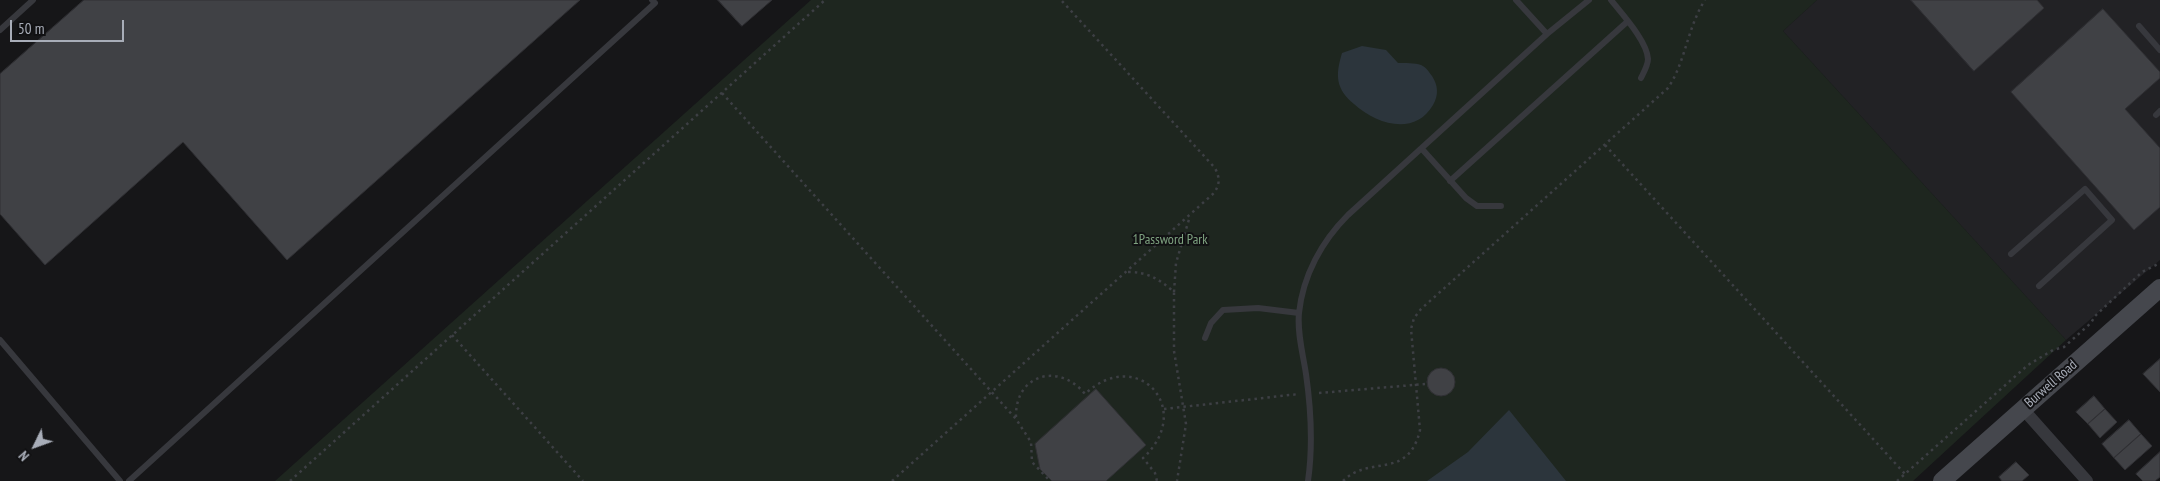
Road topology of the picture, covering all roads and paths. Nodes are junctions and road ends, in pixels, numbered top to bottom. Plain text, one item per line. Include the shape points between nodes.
1 (33, 0) edge
2 (652, 0) edge
3 (825, 0) edge
4 (1061, 0) edge
5 (1516, 0) edge
6 (1589, 0) edge
7 (1611, 0) edge
8 (1704, 0) edge
9 (1628, 21) junction
10 (2139, 26) dead end
11 (0, 30) edge
12 (1547, 34) junction
13 (2160, 50) edge
14 (1642, 78) dead end
15 (722, 93) junction
16 (1605, 144) junction
17 (1422, 149) junction
18 (1450, 181) junction
19 (1501, 206) dead end
20 (1191, 214) junction
21 (2011, 254) dead end
22 (2160, 263) edge
23 (1126, 272) junction
24 (2039, 286) dead end
25 (2160, 288) edge
26 (1174, 292) junction
27 (1299, 313) junction
28 (452, 335) junction
29 (1205, 338) dead end
30 (0, 340) edge
31 (1425, 384) dead end
32 (1417, 385) junction
33 (991, 392) junction
34 (1308, 394) junction
35 (1183, 407) junction
36 (1164, 409) junction
37 (2023, 409) junction
38 (1016, 419) junction
39 (1905, 474) junction
40 (120, 481) edge
41 (129, 481) edge
42 (290, 481) edge
43 (583, 481) edge
44 (892, 481) edge
45 (1050, 481) edge
46 (1157, 481) edge
47 (1177, 481) edge
48 (1308, 481) edge
49 (1343, 481) edge
50 (1897, 481) edge
51 (1942, 481) edge
52 (2087, 481) edge

1 - 11 lane
2 - 41 lane via 655,3
3 - 15 path
4 - 20 path via 1215,168 1220,182 1218,187
5 - 12 lane
6 - 12 lane
7 - 9 lane
8 - 16 path via 1689,30 1676,76 1668,88
9 - 14 lane via 1648,60
9 - 18 lane
10 - 13 lane
12 - 17 lane
15 - 28 path
15 - 33 path
16 - 32 path via 1417,313 1411,328
16 - 39 path
17 - 18 lane
17 - 27 lane via 1332,230 1312,267
18 - 19 lane via 1477,206
20 - 23 path
20 - 26 path via 1176,263
21 - 24 lane via 2085,189 2112,220
22 - 39 path via 2142,272 2064,346 2028,365
23 - 26 path via 1157,277
23 - 33 path
25 - 37 main road, Burwell Road
26 - 35 path via 1174,351
27 - 29 lane via 1258,308 1223,310 1211,323
27 - 34 lane
28 - 42 path
28 - 43 path
30 - 40 lane
31 - 32 path
32 - 34 path
32 - 49 path via 1420,430 1410,455 1400,463 1364,470 1349,475
33 - 38 path
33 - 44 path
34 - 35 path
34 - 48 lane via 1311,458
35 - 36 path
35 - 47 path via 1186,424
36 - 38 path via 1155,390 1139,379 1119,376 1099,383 1085,394 1079,386 1053,375 1041,376 1030,382 1020,395
36 - 46 path via 1162,434 1155,447 1143,458
37 - 51 main road, Burwell Road
37 - 52 street
38 - 45 path via 1031,442 1032,462
39 - 50 path

